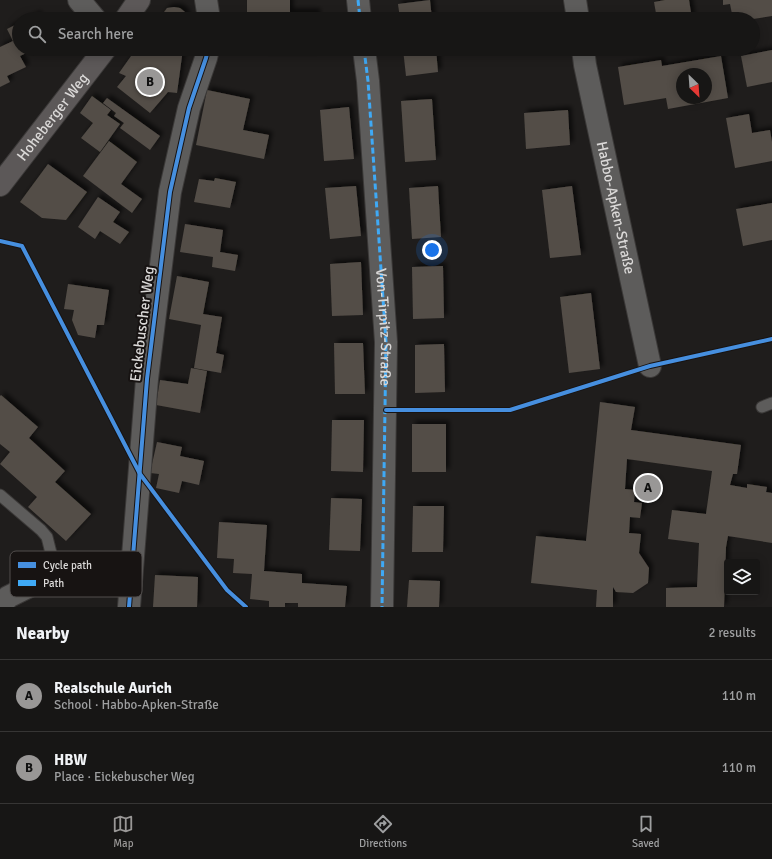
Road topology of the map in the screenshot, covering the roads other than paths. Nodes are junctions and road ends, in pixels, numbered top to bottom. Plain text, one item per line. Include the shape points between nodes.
1 (80, 0) edge
2 (139, 0) edge
3 (206, 0) edge
4 (358, 0) edge
5 (575, 0) edge
6 (89, 12) edge
7 (131, 12) edge
8 (208, 12) edge
9 (359, 12) edge
10 (577, 12) edge
11 (100, 56) edge
12 (206, 56) edge
13 (365, 56) edge
14 (584, 56) edge
15 (0, 185) edge
16 (650, 366) dead end
17 (0, 495) edge
18 (50, 551) edge
19 (133, 551) edge
20 (10, 596) edge
21 (130, 597) edge
22 (0, 607) edge
23 (130, 607) edge
24 (382, 607) edge

1 - 6 street
2 - 7 street
3 - 8 street
4 - 9 street
5 - 10 street
11 - 15 street, Hoheberger Weg
12 - 19 street, Eickebuscher Weg via 189,108 170,192 147,379
13 - 24 street, Von-Tirpitz-Straße via 386,342
14 - 16 street, Habbo-Apken-Straße
17 - 18 lane via 41,530 47,538
20 - 22 street
21 - 23 street, Eickebuscher Weg

